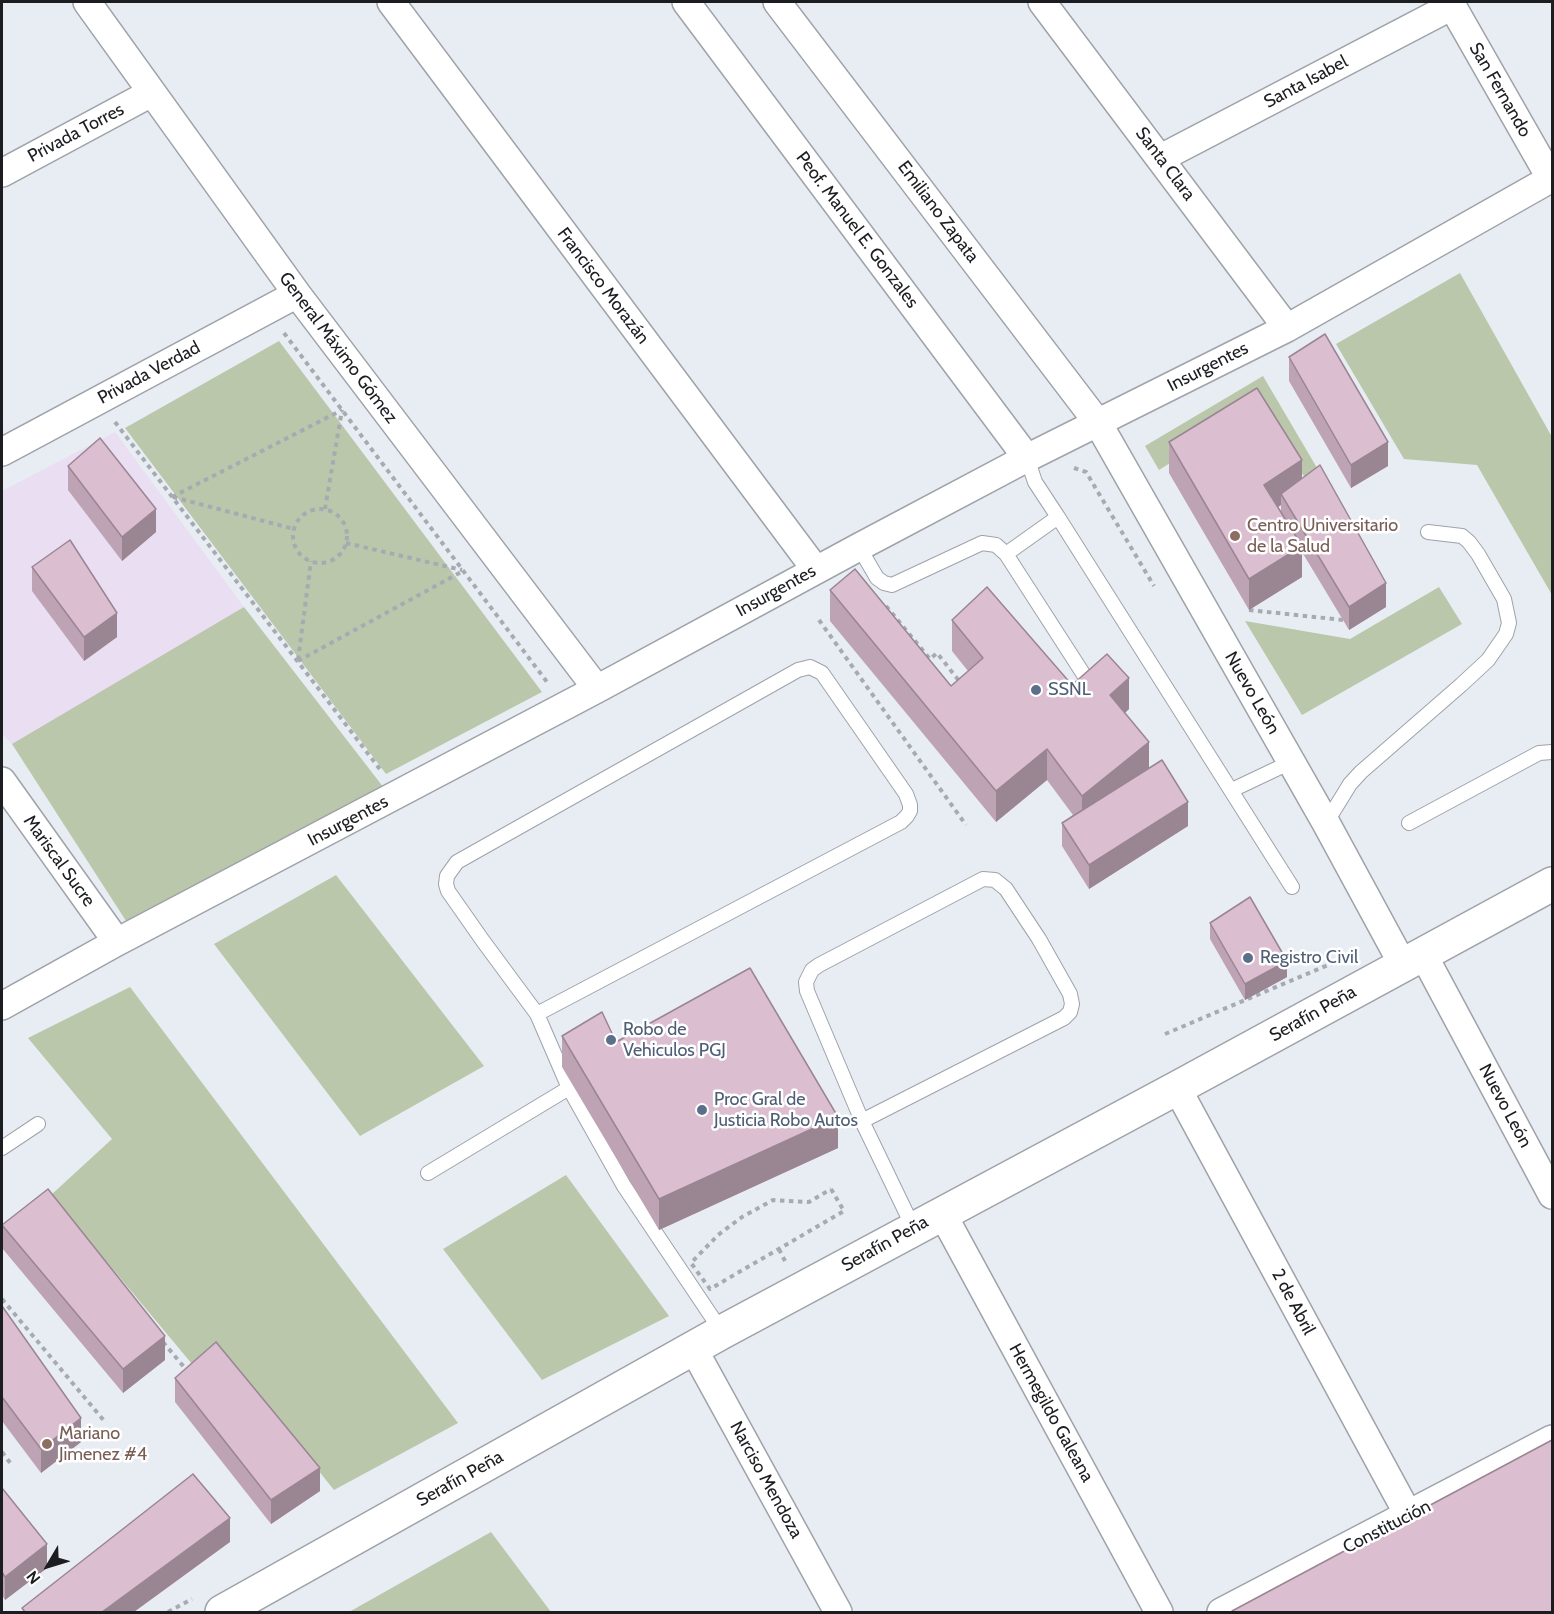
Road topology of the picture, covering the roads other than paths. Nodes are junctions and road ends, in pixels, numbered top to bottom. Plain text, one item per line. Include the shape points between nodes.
1 (87, 2) edge
2 (391, 2) edge
3 (686, 2) edge
4 (777, 2) edge
5 (1042, 2) edge
6 (1451, 4) edge
7 (151, 93) junction
8 (1161, 158) junction
9 (2, 173) edge
10 (1552, 179) edge
11 (297, 294) junction
12 (1287, 328) junction
13 (1098, 423) junction
14 (2, 452) edge
15 (1031, 470) junction
16 (1058, 518) junction
17 (1428, 532) dead end
18 (1006, 554) junction
19 (865, 558) junction
20 (816, 570) junction
21 (1084, 675) edge
22 (597, 689) junction
23 (1552, 752) edge
24 (1291, 762) junction
25 (2, 781) edge
26 (1232, 790) junction
27 (1326, 823) junction
28 (1409, 823) dead end
29 (1552, 885) edge
30 (1292, 887) dead end
31 (117, 942) junction
32 (1413, 960) junction
33 (2, 1006) edge
34 (537, 1014) junction
35 (568, 1088) junction
36 (1177, 1088) junction
37 (862, 1121) junction
38 (38, 1124) dead end
39 (2, 1148) edge
40 (429, 1173) dead end
41 (1552, 1195) edge
42 (942, 1213) junction
43 (914, 1229) junction
44 (722, 1332) junction
45 (693, 1348) junction
46 (1552, 1439) edge
47 (1409, 1516) junction
48 (222, 1612) edge
49 (838, 1612) edge
50 (1159, 1612) edge
51 (1221, 1612) edge

1 - 7 street, General Máximo Gómez
2 - 20 street, Francisco Morazán
3 - 15 street, Peof. Manuel E. Gonzales
4 - 13 street, Emiliano Zapata
5 - 8 street, Santa Clara
6 - 8 street, Santa Isabel
6 - 10 street, San Fernando
7 - 9 street, Privada Torres
7 - 11 street, General Máximo Gómez
8 - 12 street, Santa Clara
10 - 12 street, Insurgentes
11 - 14 street, Privada Verdad
11 - 22 street, General Máximo Gómez
12 - 13 street, Insurgentes
13 - 15 street, Insurgentes
13 - 24 street, Nuevo León
15 - 16 lane
15 - 19 street, Insurgentes
16 - 18 lane
16 - 26 lane
17 - 27 lane via 1462,537 1469,542 1504,599 1509,623 1506,633 1488,660 1361,772
18 - 19 lane via 996,544 982,543 892,585 884,584
18 - 21 lane
19 - 20 street, Insurgentes
20 - 22 street, Insurgentes
22 - 31 street, Insurgentes
23 - 28 lane via 1539,753
24 - 26 lane
24 - 27 street, Nuevo León
25 - 31 street, Mariscal Sucre
26 - 30 lane
27 - 32 street, Nuevo León
29 - 32 main road, Serafín Peña
31 - 33 street, Insurgentes
32 - 36 main road, Serafín Peña
32 - 41 street, Nuevo León
34 - 34 lane via 448,891 450,870 457,862 798,670 810,667 822,673 906,794 910,812 902,822
34 - 35 lane
35 - 40 lane
35 - 44 lane via 640,1211
36 - 42 main road, Serafín Peña
36 - 47 street, 2 de Abril
37 - 37 lane via 807,991 807,976 819,965 983,879 995,880 1006,889 1039,939 1070,994 1070,1012
37 - 43 lane
38 - 39 lane
42 - 43 main road, Serafín Peña
42 - 50 street, Hermegildo Galeana
43 - 44 main road, Serafín Peña
44 - 45 main road, Serafín Peña
45 - 48 main road, Serafín Peña
45 - 49 street, Narciso Mendoza
46 - 47 street, Constitución
47 - 51 street, Constitución

